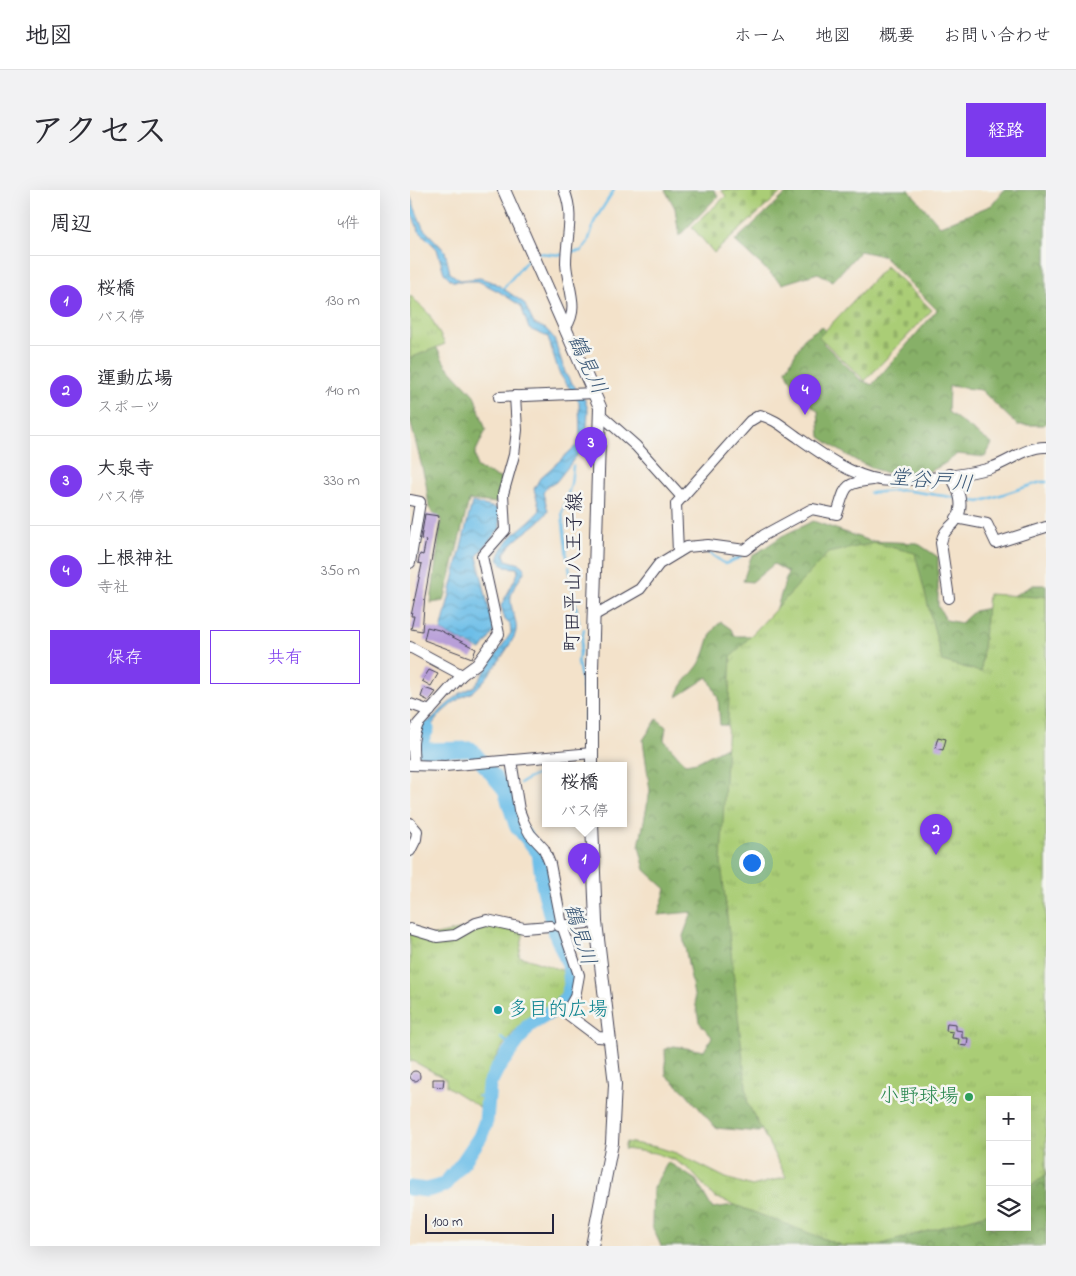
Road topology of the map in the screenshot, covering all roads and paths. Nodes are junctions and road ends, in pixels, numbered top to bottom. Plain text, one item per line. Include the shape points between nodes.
1 (504, 190) edge
2 (564, 190) edge
3 (566, 328) junction
4 (589, 393) junction
5 (515, 396) junction
6 (500, 397) dead end
7 (601, 415) junction
8 (1046, 437) edge
9 (1046, 447) edge
10 (1034, 448) junction
11 (949, 474) junction
12 (879, 480) junction
13 (682, 496) junction
14 (410, 500) edge
15 (956, 518) junction
16 (1046, 527) edge
17 (678, 552) junction
18 (410, 563) edge
19 (949, 598) dead end
20 (593, 616) junction
21 (410, 647) edge
22 (462, 675) junction
23 (410, 704) edge
24 (430, 711) junction
25 (592, 759) edge
26 (511, 760) junction
27 (412, 765) edge
28 (410, 824) edge
29 (592, 827) edge
30 (410, 851) edge
31 (596, 922) junction
32 (557, 926) junction
33 (410, 929) edge
34 (610, 1038) junction
35 (592, 1246) edge

1 - 3 main road, 町田平山八王子線
2 - 3 street via 570,208 566,263 573,298 572,319
3 - 4 main road, 町田平山八王子線
4 - 5 street
4 - 7 main road, 町田平山八王子線
5 - 6 street
5 - 22 street via 517,430 514,455 503,494 505,530 482,556 499,634 477,664
7 - 13 street via 636,446
7 - 20 main road, 町田平山八王子線
8 - 10 street
9 - 10 street
10 - 11 street via 992,468
11 - 12 street
11 - 15 street via 960,491
12 - 13 street via 852,470 812,447 774,419 760,415
12 - 17 street via 852,482 846,488 837,514 812,509 764,535 745,550 694,545
13 - 17 street via 676,504
14 - 18 street via 420,502
15 - 16 street via 986,524 996,542
15 - 19 street via 943,534 941,542
17 - 20 street via 659,564 640,589
20 - 25 main road, 町田平山八王子線
21 - 22 street
22 - 24 street
23 - 24 street
24 - 27 street via 413,732
25 - 26 street
26 - 27 street
26 - 32 street via 514,789 524,823 544,849 550,864
28 - 30 street via 417,831
29 - 31 main road
31 - 32 street
31 - 34 main road
32 - 33 street via 524,928 487,920 476,922 455,935 437,937
32 - 34 street via 579,975 575,997 566,1013 598,1037
34 - 35 main road via 615,1112

